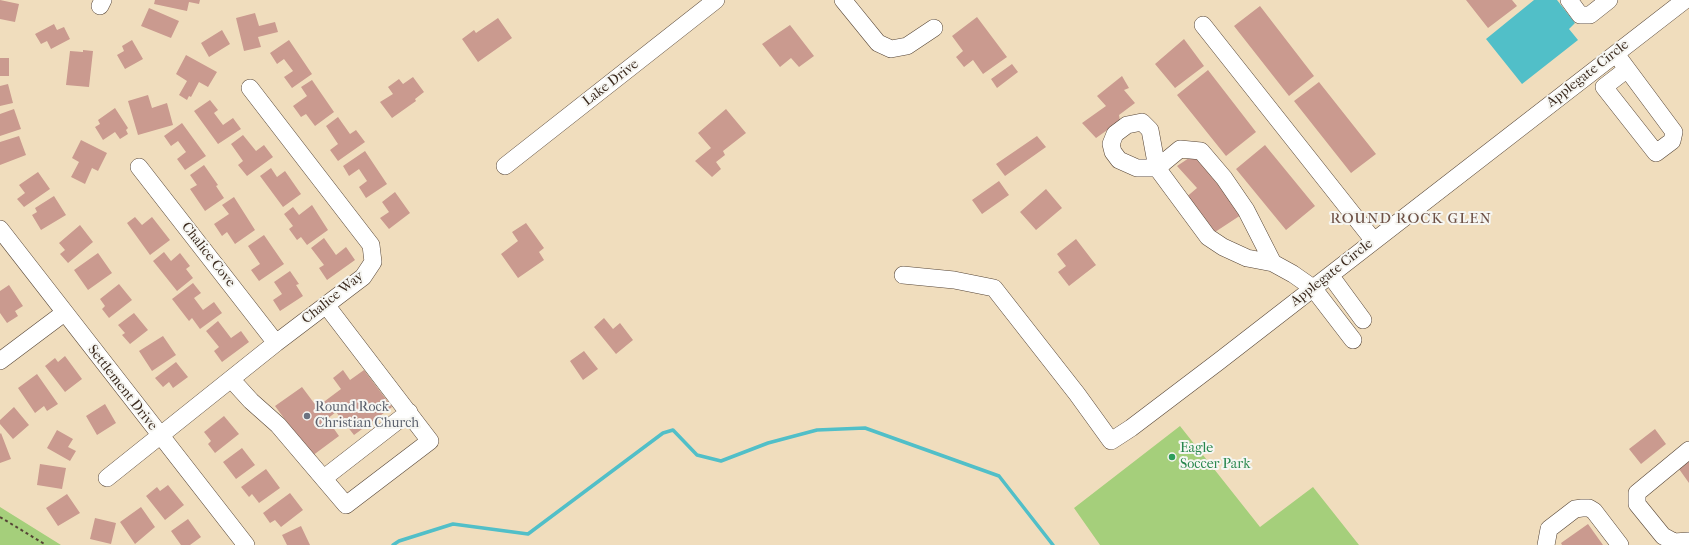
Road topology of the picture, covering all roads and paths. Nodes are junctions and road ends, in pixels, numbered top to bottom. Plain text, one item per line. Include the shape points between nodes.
1 (716, 0) edge
2 (843, 0) edge
3 (1569, 0) edge
4 (1609, 0) edge
5 (1685, 0) edge
6 (1203, 25) dead end
7 (934, 28) dead end
8 (1616, 54) junction
9 (1602, 64) junction
10 (250, 88) dead end
11 (139, 166) dead end
12 (505, 166) dead end
13 (0, 229) edge
14 (1374, 241) junction
15 (1273, 263) junction
16 (903, 275) dead end
17 (1330, 275) junction
18 (1313, 288) junction
19 (326, 305) junction
20 (64, 313) junction
21 (1363, 320) dead end
22 (1353, 340) dead end
23 (276, 343) junction
24 (0, 361) edge
25 (231, 379) junction
26 (409, 412) junction
27 (159, 436) junction
28 (1689, 450) edge
29 (107, 478) dead end
30 (324, 478) junction
31 (0, 517) edge
32 (1688, 542) edge
33 (46, 545) edge
34 (246, 545) edge
35 (1546, 545) edge
36 (1620, 545) edge

1 - 12 street, Lake Drive
2 - 7 street via 878,43 891,49 908,46
3 - 4 street via 1580,15 1590,15
5 - 8 street, Applegate Circle
6 - 14 street
8 - 9 street, Applegate Circle
8 - 9 street via 1620,74
9 - 14 street, Applegate Circle
10 - 19 street, Chalice Way via 371,246 373,262 363,277
11 - 23 street, Chalice Cove
13 - 20 street, Settlement Drive
14 - 17 street, Applegate Circle
15 - 15 street via 1247,258 1208,237 1157,168 1180,149 1201,151 1246,210
15 - 18 street
16 - 18 street, Applegate Circle via 954,280 994,288 1111,441 1132,428
17 - 18 street, Applegate Circle
17 - 21 street
18 - 22 street
19 - 23 street, Chalice Way
19 - 26 street
20 - 24 street
20 - 27 street, Settlement Drive
23 - 25 street, Chalice Way
25 - 27 street, Chalice Way
25 - 30 street via 251,401 278,424
26 - 30 street
26 - 30 street via 430,440 346,505
27 - 29 street, Chalice Way
27 - 34 street, Settlement Drive
28 - 32 street via 1637,493 1637,504 1663,536 1674,542
31 - 33 path
35 - 36 street via 1549,528 1575,509 1589,508

